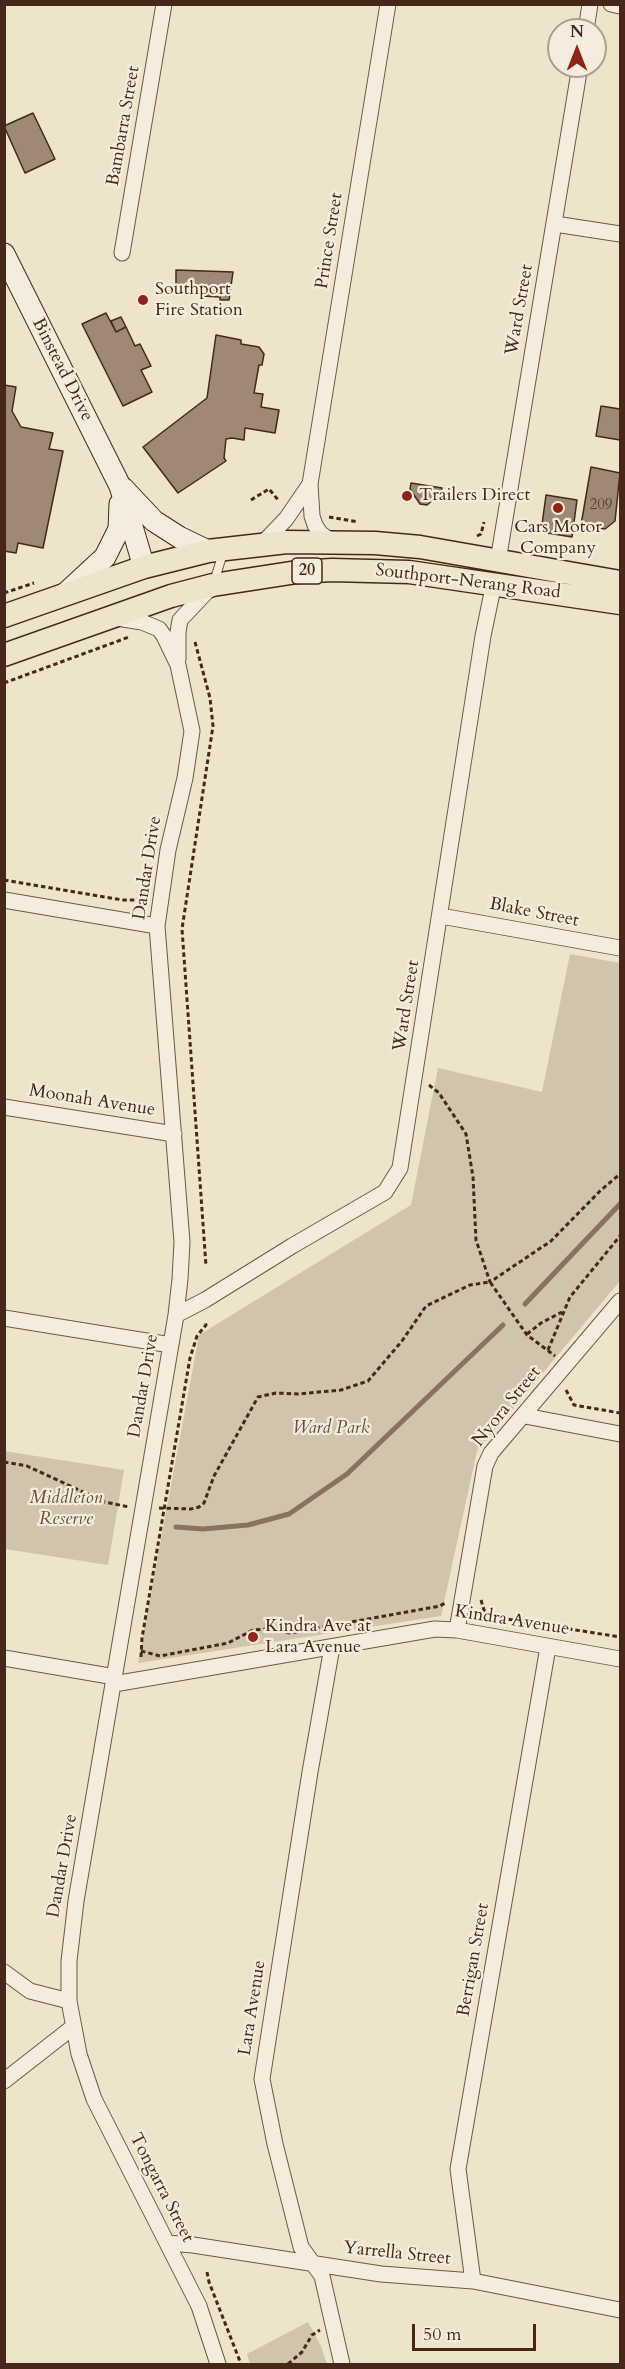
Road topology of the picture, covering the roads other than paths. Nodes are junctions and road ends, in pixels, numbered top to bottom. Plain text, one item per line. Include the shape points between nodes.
1 (164, 4) edge
2 (388, 4) edge
3 (611, 4) edge
4 (621, 6) edge
5 (578, 78) edge
6 (555, 224) junction
7 (621, 234) edge
8 (4, 254) edge
9 (122, 254) dead end
10 (310, 484) junction
11 (120, 486) junction
12 (331, 541) junction
13 (262, 543) junction
14 (216, 550) junction
15 (144, 567) junction
16 (496, 572) junction
17 (621, 582) edge
18 (206, 587) junction
19 (65, 594) junction
20 (621, 603) edge
21 (4, 616) edge
22 (108, 617) junction
23 (4, 655) edge
24 (178, 665) junction
25 (4, 900) edge
26 (441, 916) junction
27 (157, 926) junction
28 (621, 948) edge
29 (4, 1107) edge
30 (174, 1134) junction
31 (621, 1301) edge
32 (176, 1315) junction
33 (4, 1318) edge
34 (171, 1345) junction
35 (525, 1416) junction
36 (621, 1434) edge
37 (458, 1630) junction
38 (332, 1647) junction
39 (548, 1647) junction
40 (4, 1658) edge
41 (621, 1659) edge
42 (114, 1681) junction
43 (4, 1972) edge
44 (69, 2001) junction
45 (72, 2027) junction
46 (4, 2081) edge
47 (168, 2243) junction
48 (313, 2264) junction
49 (473, 2281) junction
50 (621, 2310) edge
51 (218, 2364) edge
52 (342, 2364) edge

1 - 9 street, Bambarra Street
2 - 10 street, Prince Street
3 - 4 street
5 - 6 street, Ward Street
6 - 7 street
6 - 16 street, Ward Street
8 - 11 street, Binstead Drive
10 - 12 street, Prince Street via 315,525
10 - 13 street, Prince Street via 286,519
11 - 14 street, Binstead Drive via 154,521 178,537
11 - 15 street, Binstead Drive
11 - 19 street, Binstead Drive via 119,529 115,537 105,556
12 - 13 main road, Southport-Nerang Road / 20
12 - 16 main road, Southport-Nerang Road / 20 via 420,547
13 - 14 main road, Southport-Nerang Road / 20
14 - 15 main road, Southport-Nerang Road / 20
14 - 18 lane
15 - 18 main road via 159,581
15 - 19 main road, Southport-Nerang Road / 20
16 - 17 main road, Southport-Nerang Road / 20
16 - 18 main road, Southport-Nerang Road / 20 via 332,570 279,574
16 - 20 main road, Southport-Nerang Road / 20
16 - 26 street, Ward Street
18 - 22 main road, Southport-Nerang Road / 20
18 - 24 street, Dandar Drive via 180,620
19 - 21 main road, Southport-Nerang Road / 20
22 - 23 main road, Southport-Nerang Road / 20
22 - 24 street, Dandar Drive via 159,629
24 - 27 street, Dandar Drive via 192,731
25 - 27 street
26 - 28 street, Blake Street
26 - 32 street, Ward Street via 400,1168 385,1192
27 - 30 street, Dandar Drive
29 - 30 street, Moonah Avenue
30 - 32 street, Dandar Drive via 182,1242
31 - 35 street, Nyora Street
32 - 34 street, Dandar Drive
33 - 34 street
34 - 42 street, Dandar Drive
35 - 36 street
35 - 37 street, Nyora Street via 498,1443 485,1466
37 - 38 street, Kindra Avenue via 435,1629
37 - 39 street, Kindra Avenue
38 - 42 street, Kindra Avenue
38 - 48 street, Lara Avenue via 262,2079 301,2247
39 - 41 street, Kindra Avenue
39 - 49 street, Berrigan Street via 458,2169
40 - 42 street, Kindra Avenue
42 - 44 street, Dandar Drive via 76,1901
43 - 44 street via 30,1991
44 - 45 street, Dandar Drive
45 - 46 street
45 - 47 street, Tongarra Street via 94,2099
47 - 48 street, Yarrella Street
47 - 51 street, Tongarra Street via 199,2306
48 - 49 street, Yarrella Street
48 - 52 street, Lara Avenue via 322,2276
49 - 50 street, Yarrella Street

